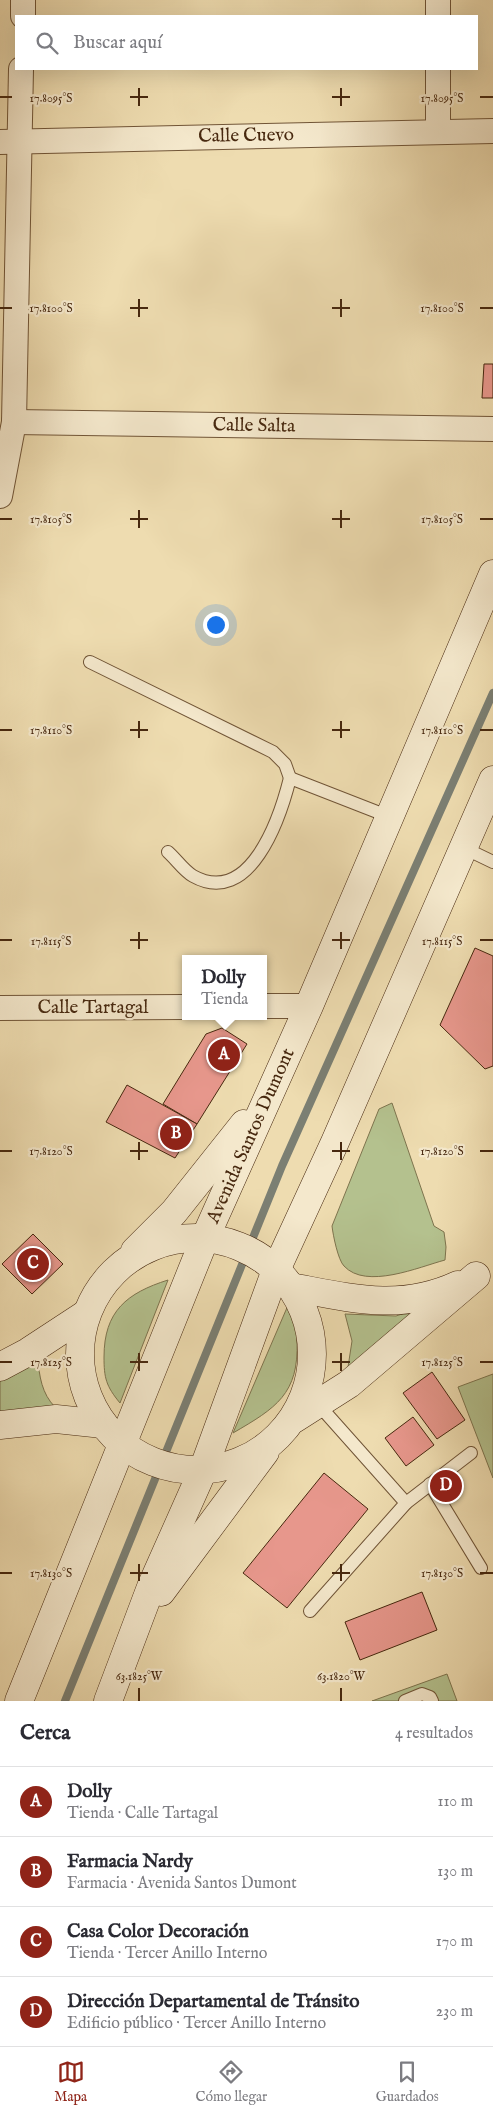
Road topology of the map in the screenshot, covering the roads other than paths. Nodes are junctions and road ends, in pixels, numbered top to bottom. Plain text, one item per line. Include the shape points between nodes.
1 (23, 0) edge
2 (438, 0) edge
3 (23, 15) edge
4 (438, 15) edge
5 (21, 70) edge
6 (438, 70) edge
7 (438, 131) junction
8 (493, 131) edge
9 (9, 142) edge
10 (14, 422) junction
11 (493, 429) edge
12 (0, 496) edge
13 (493, 574) edge
14 (90, 662) dead end
15 (290, 778) junction
16 (493, 780) edge
17 (390, 817) junction
18 (464, 848) junction
19 (168, 852) dead end
20 (493, 862) edge
21 (267, 1006) edge
22 (309, 1006) junction
23 (182, 1007) edge
24 (0, 1008) edge
25 (272, 1088) junction
26 (216, 1240) junction
27 (118, 1268) junction
28 (277, 1272) junction
29 (484, 1273) edge
30 (86, 1314) junction
31 (0, 1367) edge
32 (316, 1403) junction
33 (102, 1424) junction
34 (0, 1425) edge
35 (285, 1428) junction
36 (130, 1450) junction
37 (471, 1453) dead end
38 (193, 1470) junction
39 (430, 1484) junction
40 (406, 1503) junction
41 (481, 1568) dead end
42 (310, 1611) dead end
43 (138, 1623) junction
44 (19, 1701) edge
45 (108, 1701) edge
46 (405, 1701) edge
47 (432, 1701) edge

1 - 3 street
2 - 4 street
5 - 9 street
6 - 7 street
7 - 8 street, Calle Cuevo
7 - 9 street, Calle Cuevo
9 - 10 street
10 - 11 street, Calle Salta
10 - 12 street
13 - 17 main road, Avenida Santos Dumont
14 - 15 lane via 273,752 285,764
15 - 17 lane
15 - 19 lane via 283,806 266,843 256,858 229,882 213,883 192,875
16 - 18 main road
17 - 22 main road, Avenida Santos Dumont
18 - 20 lane
18 - 28 main road
21 - 22 street
22 - 25 main road, Avenida Santos Dumont
23 - 24 street, Calle Tartagal
25 - 26 main road, Avenida Santos Dumont
25 - 27 main road via 174,1212
26 - 27 main road via 174,1240 144,1250
26 - 28 main road
26 - 36 main road, Avenida Santos Dumont
27 - 30 main road via 99,1289
28 - 29 main road via 356,1300 387,1302 441,1292
28 - 35 main road via 307,1318 313,1353 308,1388
28 - 38 main road
29 - 32 main road via 349,1384
30 - 31 main road
30 - 33 main road via 80,1342 80,1371 88,1399
32 - 35 main road
32 - 40 lane
33 - 34 main road via 56,1419
33 - 36 main road
35 - 38 main road via 268,1446 237,1463
35 - 43 main road
36 - 38 main road
36 - 44 main road, Avenida Santos Dumont
37 - 39 lane
38 - 43 main road
39 - 40 lane
39 - 41 lane
40 - 42 lane
43 - 45 main road
46 - 47 lane via 422,1694

